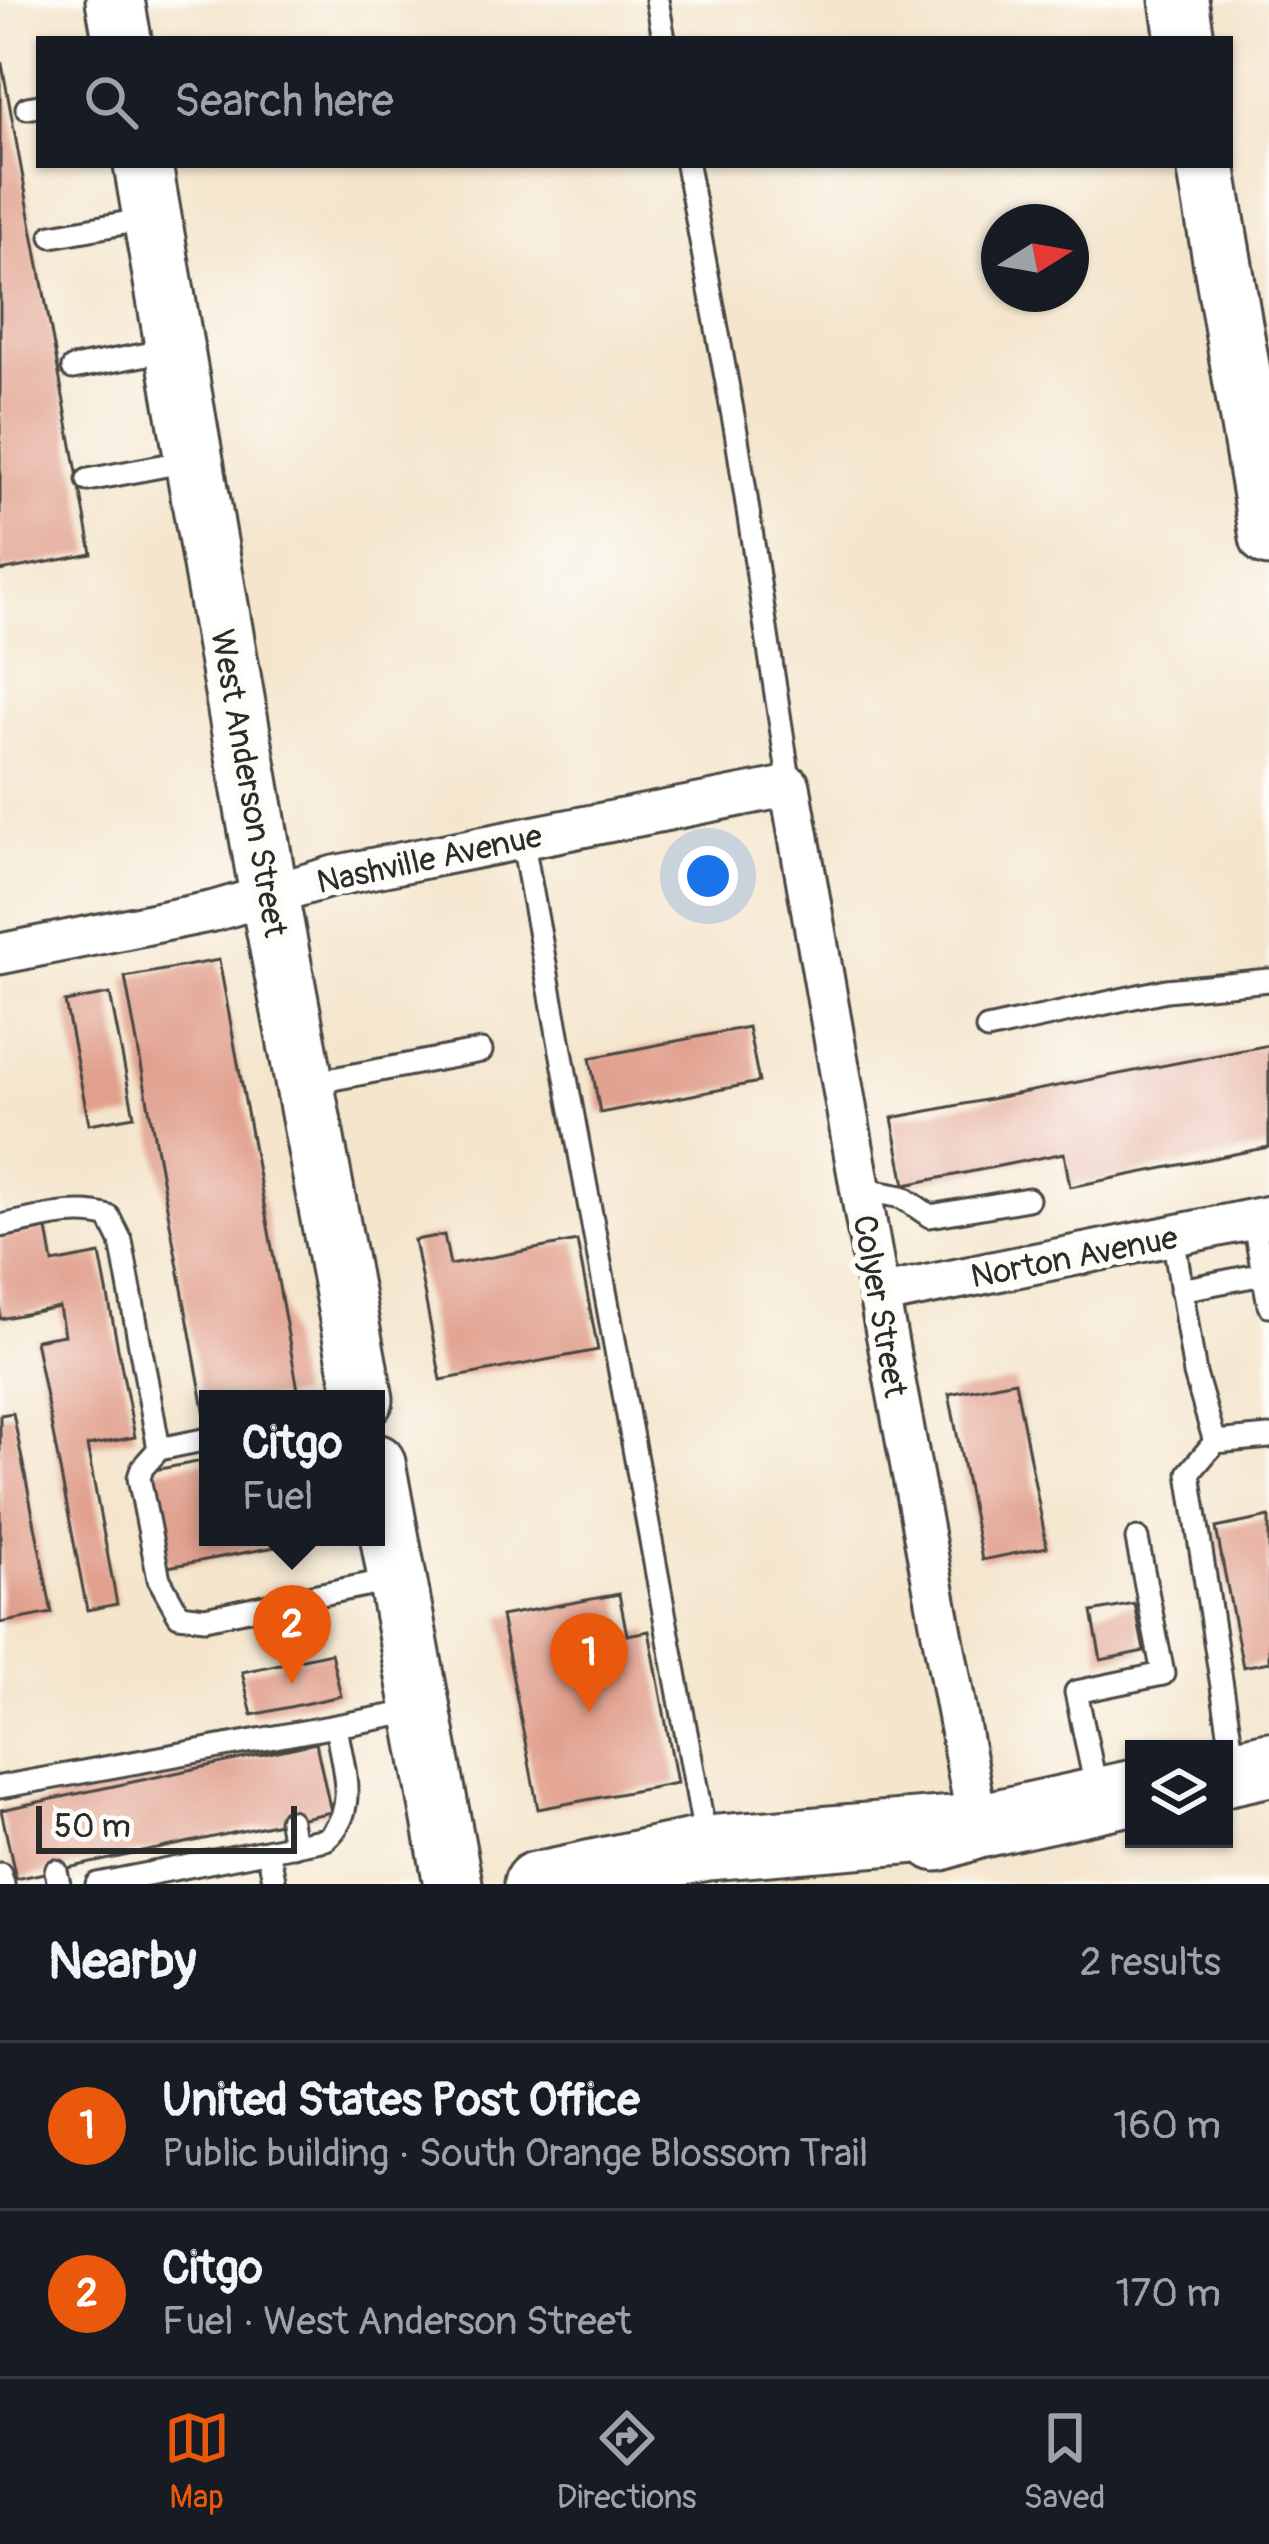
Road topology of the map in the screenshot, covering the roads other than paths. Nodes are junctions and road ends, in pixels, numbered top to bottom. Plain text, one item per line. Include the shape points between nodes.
1 (115, 0) edge
2 (657, 0) edge
3 (1179, 0) edge
4 (121, 36) edge
5 (663, 36) edge
6 (1185, 36) edge
7 (688, 168) edge
8 (1207, 168) edge
9 (148, 192) edge
10 (52, 236) dead end
11 (176, 349) junction
12 (73, 368) dead end
13 (194, 460) junction
14 (88, 480) dead end
15 (1269, 537) edge
16 (790, 786) junction
17 (521, 838) junction
18 (269, 895) junction
19 (0, 954) edge
20 (1269, 980) edge
21 (987, 1029) dead end
22 (481, 1051) dead end
23 (306, 1084) junction
24 (860, 1189) junction
25 (1028, 1199) dead end
26 (1261, 1218) edge
27 (0, 1226) edge
28 (1173, 1235) junction
29 (1264, 1274) junction
30 (1181, 1290) junction
31 (879, 1295) junction
32 (1269, 1305) edge
33 (362, 1390) edge
34 (1269, 1437) edge
35 (199, 1441) edge
36 (1214, 1442) junction
37 (159, 1449) junction
38 (385, 1512) edge
39 (1137, 1539) dead end
40 (397, 1578) junction
41 (422, 1710) junction
42 (336, 1726) junction
43 (1243, 1770) edge
44 (0, 1787) edge
45 (1116, 1796) edge
46 (290, 1821) dead end
47 (978, 1826) junction
48 (235, 1833) dead end
49 (294, 1846) junction
50 (707, 1848) junction
51 (268, 1851) junction
52 (240, 1856) junction
53 (0, 1874) edge
54 (3, 1884) edge
55 (97, 1884) edge
56 (275, 1884) edge
57 (454, 1884) edge
58 (536, 1884) edge
59 (800, 1884) edge

1 - 4 street
2 - 5 lane
3 - 6 street
7 - 16 lane
8 - 15 street
9 - 10 lane
9 - 11 street, West Anderson Street
11 - 12 lane
11 - 13 street, West Anderson Street
13 - 14 lane
13 - 18 street, West Anderson Street
16 - 17 street, Nashville Avenue
16 - 24 street, Colyer Street
17 - 18 street, Nashville Avenue
17 - 50 lane
18 - 19 street, Nashville Avenue
18 - 23 street, West Anderson Street
20 - 21 lane via 1166,990
22 - 23 lane
23 - 33 street, West Anderson Street
24 - 25 lane via 902,1197 930,1216
24 - 31 street, Colyer Street
26 - 28 street, Norton Avenue
26 - 29 lane
27 - 37 lane via 95,1212 110,1217
28 - 30 lane
28 - 31 street, Norton Avenue
29 - 30 lane
29 - 32 lane
30 - 36 lane
31 - 47 street, Colyer Street
34 - 36 lane
35 - 37 lane
36 - 43 lane via 1189,1473
37 - 40 lane via 139,1478 159,1579 178,1615 205,1618
38 - 40 street
39 - 45 lane via 1163,1674 1076,1692
40 - 41 street
41 - 42 lane
41 - 57 street
42 - 44 lane via 39,1791
42 - 49 lane via 348,1810 326,1839
45 - 47 main road
46 - 49 lane
47 - 50 main road
47 - 59 main road
48 - 52 lane
49 - 51 lane
50 - 58 main road
51 - 52 lane
51 - 56 lane
52 - 55 lane
53 - 54 lane

